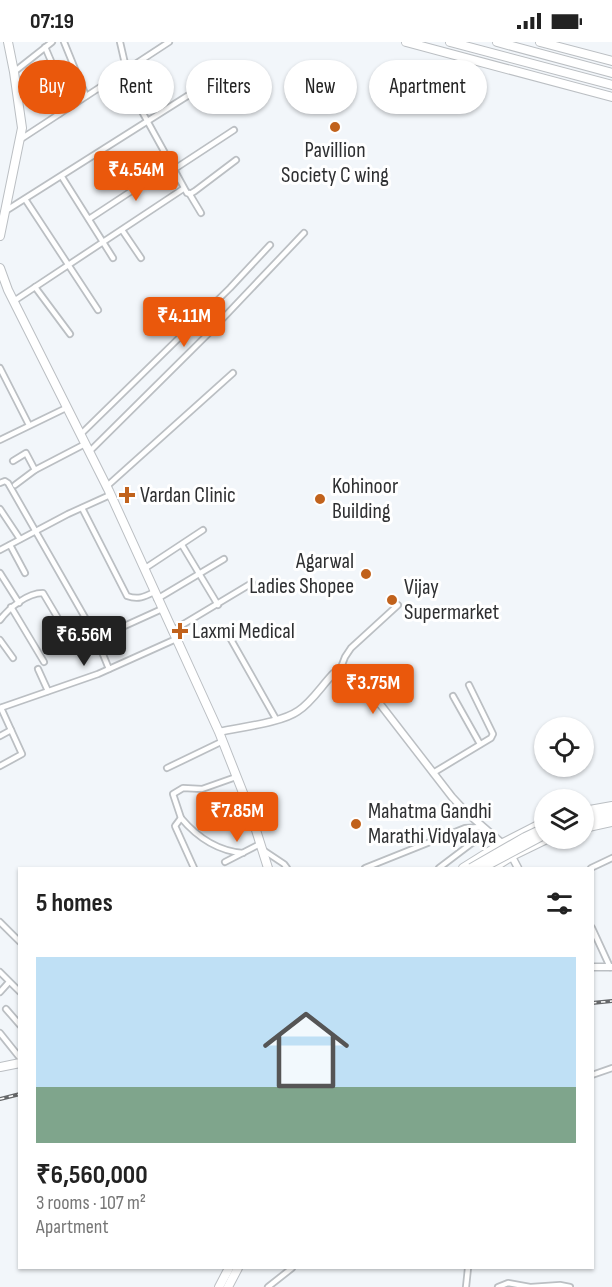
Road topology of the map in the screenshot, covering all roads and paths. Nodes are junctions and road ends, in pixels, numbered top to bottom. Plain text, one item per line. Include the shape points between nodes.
1 (8, 42) edge
2 (52, 42) edge
3 (64, 42) edge
4 (120, 42) edge
5 (169, 42) edge
6 (406, 42) edge
7 (450, 42) edge
8 (497, 42) edge
9 (540, 42) edge
10 (568, 46) edge
11 (45, 47) junction
12 (51, 60) edge
13 (71, 60) edge
14 (124, 60) edge
15 (139, 60) edge
16 (612, 61) edge
17 (14, 72) junction
18 (612, 73) edge
19 (612, 85) edge
20 (98, 89) edge
21 (86, 96) edge
22 (186, 96) edge
23 (612, 98) edge
24 (59, 114) edge
25 (143, 114) edge
26 (146, 120) junction
27 (234, 130) dead end
28 (21, 139) junction
29 (236, 160) dead end
30 (172, 168) junction
31 (62, 177) junction
32 (183, 189) junction
33 (189, 193) junction
34 (4, 196) edge
35 (25, 199) junction
36 (201, 213) dead end
37 (2, 215) edge
38 (88, 219) junction
39 (122, 230) junction
40 (304, 233) dead end
41 (0, 236) edge
42 (103, 242) junction
43 (270, 245) dead end
44 (113, 258) dead end
45 (141, 258) dead end
46 (68, 265) junction
47 (0, 268) edge
48 (2, 281) edge
49 (35, 286) junction
50 (14, 301) junction
51 (98, 310) dead end
52 (70, 334) dead end
53 (0, 369) edge
54 (233, 373) dead end
55 (66, 408) junction
56 (29, 425) junction
57 (81, 434) junction
58 (0, 439) edge
59 (87, 448) junction
60 (13, 460) dead end
61 (35, 470) junction
62 (0, 483) edge
63 (15, 485) dead end
64 (106, 487) junction
65 (110, 495) junction
66 (82, 508) junction
67 (0, 509) edge
68 (203, 530) dead end
69 (36, 531) junction
70 (20, 539) junction
71 (10, 545) junction
72 (182, 545) junction
73 (0, 550) edge
74 (224, 559) dead end
75 (144, 569) junction
76 (0, 573) edge
77 (26, 573) dead end
78 (200, 575) junction
79 (252, 583) dead end
80 (155, 596) junction
81 (19, 603) junction
82 (218, 605) junction
83 (398, 605) dead end
84 (11, 607) junction
85 (162, 609) junction
86 (0, 620) edge
87 (120, 628) dead end
88 (174, 635) junction
89 (229, 636) dead end
90 (96, 639) junction
91 (0, 640) edge
92 (13, 658) dead end
93 (44, 662) dead end
94 (39, 669) dead end
95 (109, 669) junction
96 (340, 670) junction
97 (469, 686) dead end
98 (48, 691) junction
99 (453, 696) dead end
100 (0, 708) edge
101 (276, 719) junction
102 (11, 730) junction
103 (219, 732) junction
104 (0, 736) edge
105 (223, 741) junction
106 (480, 744) junction
107 (0, 766) edge
108 (167, 768) dead end
109 (433, 773) junction
110 (236, 777) junction
111 (612, 806) edge
112 (594, 809) edge
113 (612, 811) edge
114 (594, 814) edge
115 (182, 818) junction
116 (612, 820) edge
117 (594, 822) edge
118 (594, 825) edge
119 (482, 827) junction
120 (534, 827) edge
121 (534, 833) edge
122 (492, 835) junction
123 (534, 840) edge
124 (503, 843) junction
125 (534, 845) edge
126 (260, 846) junction
127 (243, 853) junction
128 (512, 856) junction
129 (612, 858) edge
130 (225, 862) dead end
131 (194, 867) edge
132 (268, 867) edge
133 (286, 867) edge
134 (368, 867) edge
135 (440, 867) edge
136 (465, 867) edge
137 (473, 867) edge
138 (484, 867) edge
139 (495, 867) edge
140 (518, 867) edge
141 (593, 867) edge
142 (0, 922) edge
143 (594, 932) edge
144 (18, 940) edge
145 (594, 967) edge
146 (611, 967) edge
147 (0, 972) edge
148 (9, 982) junction
149 (18, 990) edge
150 (0, 992) edge
151 (6, 1009) dead end
152 (18, 1024) edge
153 (0, 1033) edge
154 (18, 1056) edge
155 (18, 1064) edge
156 (1, 1065) edge
157 (612, 1068) edge
158 (594, 1074) edge
159 (228, 1269) edge
160 (237, 1269) edge
161 (291, 1269) edge
162 (468, 1269) edge
163 (219, 1287) edge
164 (228, 1287) edge
165 (268, 1287) edge
166 (466, 1287) edge
167 (498, 1287) edge
168 (530, 1287) edge
169 (570, 1287) edge

1 - 17 main road
2 - 11 street
3 - 13 street
4 - 14 street
5 - 15 street
6 - 23 main road
7 - 19 main road
8 - 18 main road
9 - 10 main road
10 - 16 main road
11 - 12 street
11 - 17 street
17 - 28 main road
20 - 21 street
22 - 26 street
24 - 28 street
25 - 26 street
26 - 30 street
26 - 31 street
27 - 30 street
28 - 34 main road
29 - 33 street
30 - 32 street
30 - 38 street
31 - 35 street
31 - 38 street
32 - 33 street
32 - 39 street
33 - 36 street
34 - 37 main road
35 - 37 street
35 - 46 street
37 - 41 main road
38 - 42 street
39 - 42 street
39 - 45 street
40 - 59 street via 208,333
42 - 44 street
42 - 46 street
43 - 57 street
46 - 49 street
46 - 51 street
47 - 48 main road
48 - 50 main road
49 - 50 street
49 - 52 street
50 - 55 main road
53 - 56 street
54 - 64 street
55 - 56 street
55 - 57 main road
56 - 58 street
57 - 59 main road
59 - 61 street
59 - 64 main road
60 - 61 street via 26,453
61 - 63 street
62 - 69 street via 8,483
64 - 65 main road
65 - 66 street
65 - 75 main road
66 - 69 street
66 - 80 street via 127,596
67 - 70 street
68 - 72 street
69 - 70 street
69 - 90 street
70 - 71 street
71 - 73 street
71 - 77 street
72 - 75 street
72 - 78 street
74 - 78 street
75 - 80 main road
76 - 81 street
78 - 80 street
78 - 82 street
79 - 82 street
80 - 85 main road
81 - 84 street
81 - 90 street via 43,592 75,647
82 - 88 street
83 - 96 street via 351,648
84 - 86 street
84 - 93 street
85 - 87 street
85 - 88 main road
88 - 95 street
88 - 103 main road
89 - 101 street
90 - 95 street
91 - 92 street
94 - 98 street
95 - 98 street
96 - 101 street via 299,711
96 - 109 street via 363,682
97 - 106 street via 493,734
98 - 100 street
99 - 106 street
100 - 102 street
101 - 103 street
102 - 104 street
102 - 107 street via 22,754
103 - 105 main road
105 - 108 street
105 - 110 main road
106 - 109 street
109 - 119 street
110 - 115 street via 202,789 183,788 173,794
110 - 126 main road
111 - 112 main road
113 - 114 main road
115 - 127 street via 206,841
115 - 131 street via 175,826
116 - 117 main road
116 - 118 main road
119 - 122 street
119 - 134 street via 465,828
120 - 124 main road
121 - 137 main road, bridge
122 - 124 street
122 - 135 street via 472,843
123 - 138 main road, bridge
124 - 128 street
124 - 136 main road
125 - 128 main road
126 - 127 street
126 - 132 main road
126 - 133 street
127 - 130 street
128 - 139 main road
128 - 140 street
129 - 141 street
142 - 144 street
143 - 146 street
145 - 146 street
147 - 148 street
148 - 149 street
148 - 150 street
151 - 152 street
153 - 154 street
155 - 156 main road
157 - 158 street
159 - 163 main road
160 - 164 main road
161 - 165 street
162 - 166 street
167 - 168 street via 508,1283
168 - 169 street

